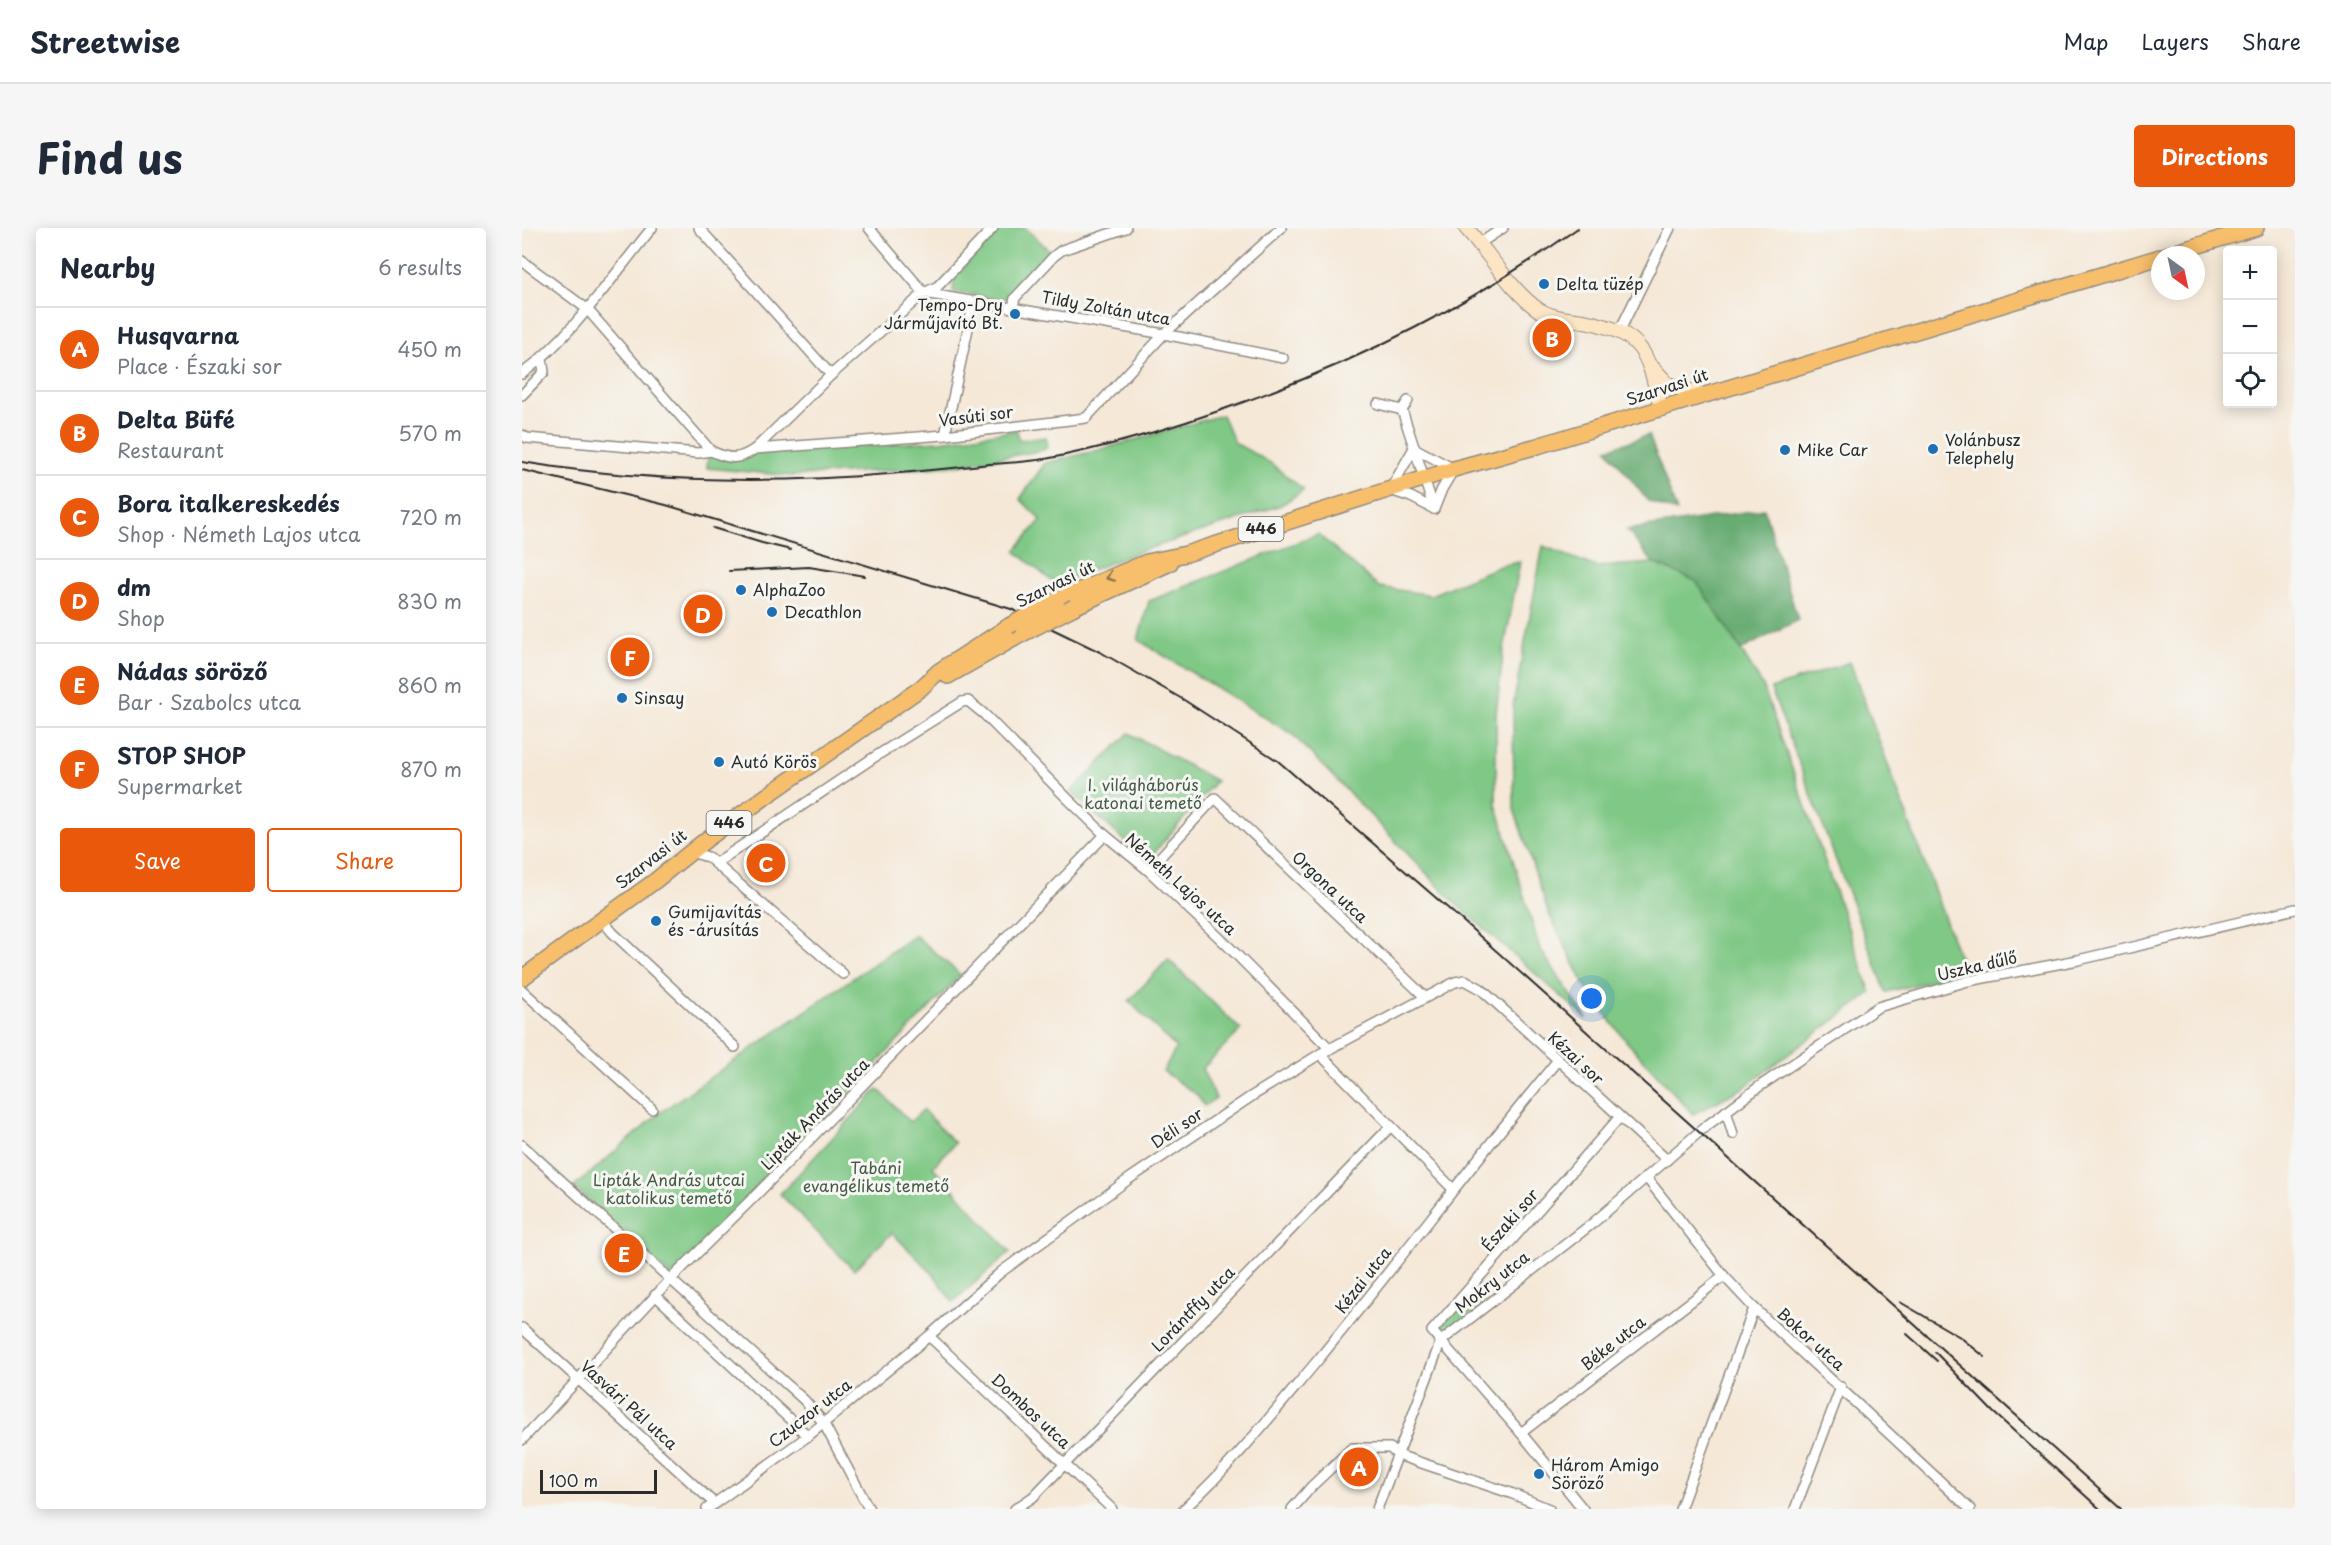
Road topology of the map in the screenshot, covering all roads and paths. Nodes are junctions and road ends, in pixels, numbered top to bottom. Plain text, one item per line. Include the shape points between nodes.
1 (652, 228) edge
2 (699, 228) edge
3 (869, 228) edge
4 (993, 228) edge
5 (1126, 228) edge
6 (1281, 228) edge
7 (1466, 228) edge
8 (1503, 228) edge
9 (1671, 228) edge
10 (2256, 228) edge
11 (1480, 243) junction
12 (2196, 246) edge
13 (2151, 260) edge
14 (522, 261) edge
15 (924, 292) junction
16 (974, 301) junction
17 (1013, 307) junction
18 (586, 309) junction
19 (1617, 330) junction
20 (1164, 334) junction
21 (542, 358) junction
22 (1283, 358) dead end
23 (1651, 365) junction
24 (524, 372) edge
25 (831, 375) junction
26 (522, 395) edge
27 (1702, 395) junction
28 (1408, 401) dead end
29 (1378, 404) dead end
30 (1661, 409) junction
31 (1402, 410) junction
32 (522, 435) edge
33 (945, 435) junction
34 (755, 448) junction
35 (1414, 448) junction
36 (711, 452) junction
37 (1454, 469) junction
38 (1425, 478) junction
39 (1389, 490) junction
40 (1435, 512) junction
41 (1186, 554) junction
42 (921, 688) junction
43 (1105, 835) junction
44 (690, 852) junction
45 (716, 863) junction
46 (1148, 870) junction
47 (2295, 909) edge
48 (602, 920) junction
49 (843, 974) dead end
50 (522, 978) edge
51 (1465, 980) joint
52 (522, 990) edge
53 (1425, 997) junction
54 (735, 1047) dead end
55 (1330, 1049) junction
56 (1320, 1054) junction
57 (1557, 1061) junction
58 (652, 1109) dead end
59 (1726, 1111) junction
60 (1619, 1118) junction
61 (1390, 1127) junction
62 (1700, 1131) joint
63 (1733, 1134) dead end
64 (522, 1145) edge
65 (1666, 1160) junction
66 (1646, 1178) junction
67 (1453, 1189) junction
68 (1724, 1276) junction
69 (672, 1278) junction
70 (655, 1295) junction
71 (1754, 1308) junction
72 (522, 1328) edge
73 (929, 1336) junction
74 (1441, 1341) junction
75 (579, 1380) junction
76 (1841, 1387) junction
77 (824, 1422) junction
78 (1521, 1433) junction
79 (808, 1436) junction
80 (522, 1440) edge
81 (1398, 1455) junction
82 (1065, 1462) junction
83 (711, 1506) edge
84 (869, 1509) edge
85 (1015, 1509) edge
86 (1112, 1509) edge
87 (1184, 1509) edge
88 (1292, 1509) edge
89 (1377, 1509) edge
90 (1549, 1509) edge
91 (1583, 1509) edge
92 (1680, 1509) edge
93 (1795, 1509) edge
94 (1970, 1509) edge

1 - 18 street
2 - 25 street
3 - 15 street
4 - 15 street via 938,286
5 - 17 street via 1054,255 1015,298
6 - 20 street, Vasúti sor
7 - 11 street
8 - 11 street
9 - 19 street
10 - 12 main road
11 - 19 street via 1526,299 1540,310
13 - 27 main road, Szarvasi út / 446
14 - 18 street
15 - 16 street, Tildy Zoltán utca
15 - 25 street
16 - 17 street, Tildy Zoltán utca
16 - 33 street
17 - 20 street, Tildy Zoltán utca
18 - 21 street
18 - 36 street
19 - 23 street via 1637,345
20 - 22 street, Tildy Zoltán utca
20 - 33 street, Vasúti sor via 1086,418
21 - 24 street
21 - 26 street via 544,372
23 - 27 street via 1668,384
23 - 30 street
25 - 34 street
27 - 30 main road, Szarvasi út / 446
28 - 31 street
29 - 31 street
30 - 37 main road, Szarvasi út / 446
31 - 35 street
32 - 36 street
33 - 34 street, Vasúti sor
34 - 36 street via 743,457 733,458
35 - 37 street
35 - 38 street
35 - 39 street
37 - 38 main road, Szarvasi út / 446
37 - 40 street
38 - 39 main road, Szarvasi út / 446
38 - 40 street
39 - 40 street via 1411,497
39 - 41 main road, Szarvasi út / 446
41 - 42 main road, Szarvasi út / 446, bridge
41 -> 42 main road, Szarvasi út / 446, bridge via 1147,562 1058,600 1009,626 939,671
42 - 44 main road, Szarvasi út / 446
43 - 45 street, Németh Lajos utca via 968,701 873,758
43 - 46 street, Németh Lajos utca
43 - 69 street, Lipták András utca
44 - 45 street
44 - 48 main road, Szarvasi út / 446
45 - 49 street
46 - 53 street, Orgona utca via 1215,798
46 - 55 street, Németh Lajos utca
47 - 59 street, Uszka dűlő via 2078,960 1968,981 1878,1007
48 - 50 main road, Szarvasi út / 446
48 - 54 street
51 - 53 street, Déli sor
51 - 57 street, Kézai sor via 1481,989
52 - 58 street
53 - 55 street, Déli sor
55 - 56 street, Déli sor
56 - 61 street
56 - 73 street, Déli sor via 1119,1185 1001,1272
57 - 60 street, Kézai sor
57 - 67 street, Kézai utca
59 - 62 street, Uszka dűlő
59 - 63 street
60 - 65 street, Kézai sor
60 - 74 street, Északi sor via 1432,1331
61 - 67 street
61 - 82 street, Lorántffy utca
62 - 65 street, Mokry utca
64 - 69 street
65 - 66 street, Mokry utca
66 - 68 street, Bokor utca
66 - 74 street, Mokry utca
67 - 87 street, Kézai utca via 1296,1386 1211,1484
68 - 71 street, Bokor utca
68 - 78 street, Béke utca
69 - 70 street, Lipták András utca
69 - 77 street
70 - 75 street, Lipták András utca
70 - 79 street
71 - 76 street, Bokor utca
71 - 92 street
72 - 75 street, Vasvári Pál utca
73 - 77 street, Czuczor utca
73 - 82 street, Dombos utca
74 - 78 street
74 - 81 street
75 - 80 street, Lipták András utca
75 - 83 street, Vasvári Pál utca
76 - 93 street
76 - 94 street, Bokor utca
77 - 79 street, Czuczor utca
77 - 84 street
78 - 91 street
79 - 83 street, Czuczor utca
81 - 88 street via 1390,1448 1352,1448
81 - 89 street
81 - 90 street
82 - 85 street, Lorántffy utca via 1033,1497
82 - 86 street, Dombos utca

